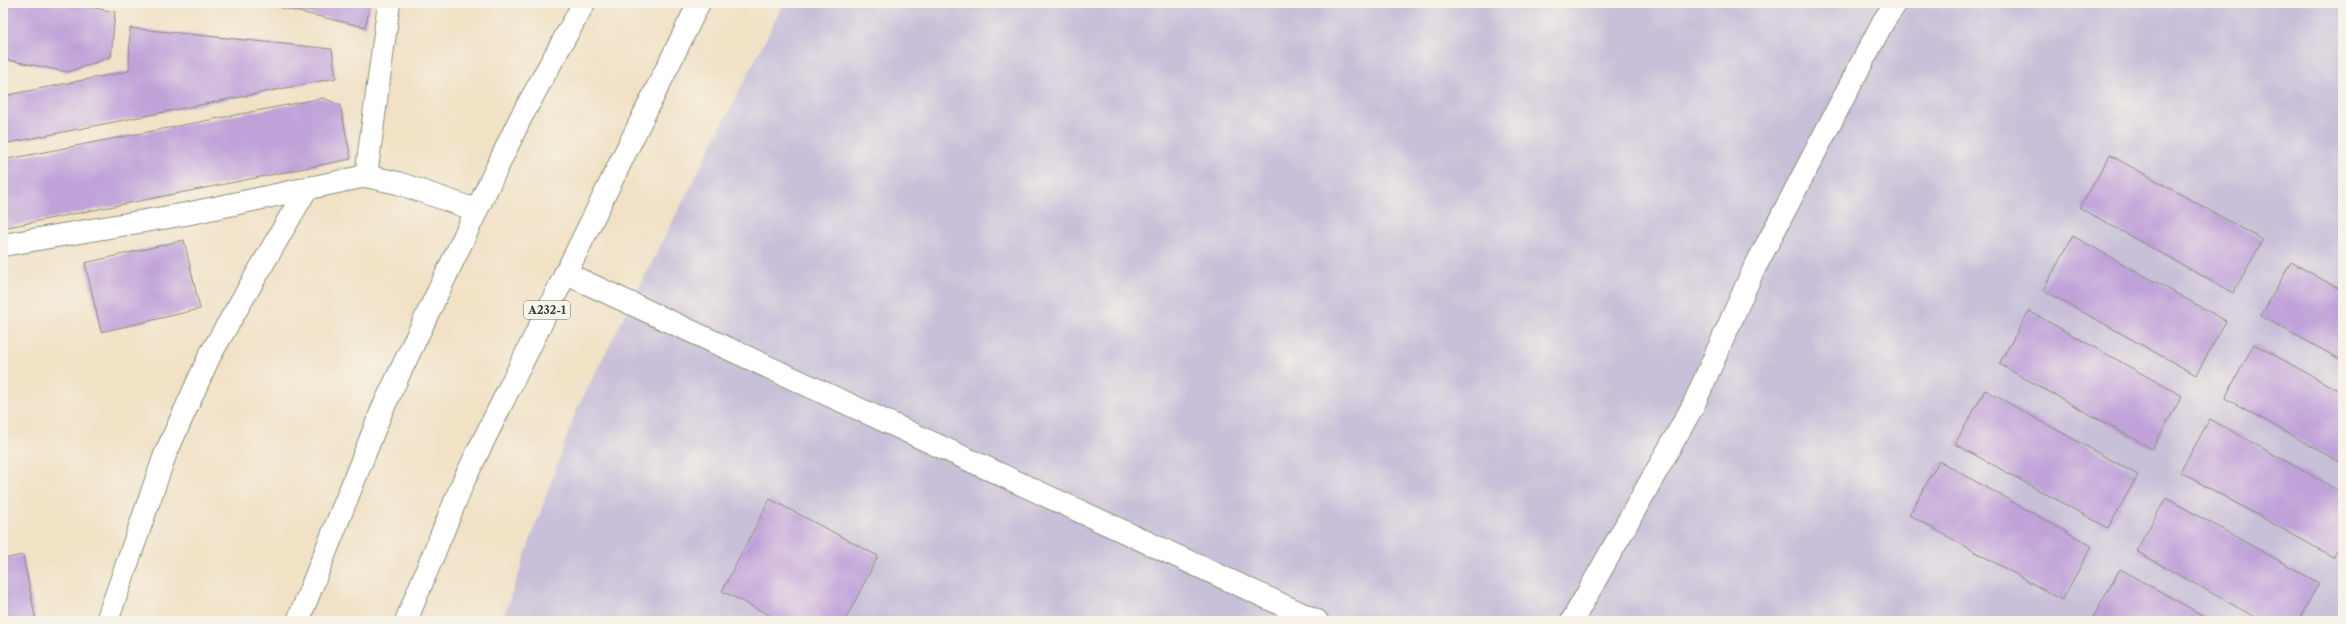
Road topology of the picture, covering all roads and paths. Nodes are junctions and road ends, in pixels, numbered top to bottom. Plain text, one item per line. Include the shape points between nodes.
1 (389, 3) edge
2 (584, 3) edge
3 (700, 3) edge
4 (1896, 3) edge
5 (366, 176) junction
6 (306, 188) junction
7 (476, 210) junction
8 (3, 245) edge
9 (565, 273) junction
10 (106, 621) edge
11 (298, 621) edge
12 (406, 621) edge
13 (1317, 621) edge
14 (1572, 621) edge

1 - 5 main road
2 - 7 main road via 520,119
3 - 9 main road, A232-1
4 - 14 main road via 1883,22 1752,273 1693,406
5 - 6 main road
5 - 7 main road via 398,183
6 - 8 main road via 186,214
6 - 10 main road via 210,355 164,455
7 - 11 main road via 382,410
9 - 12 main road, A232-1 via 464,480
9 - 13 main road

